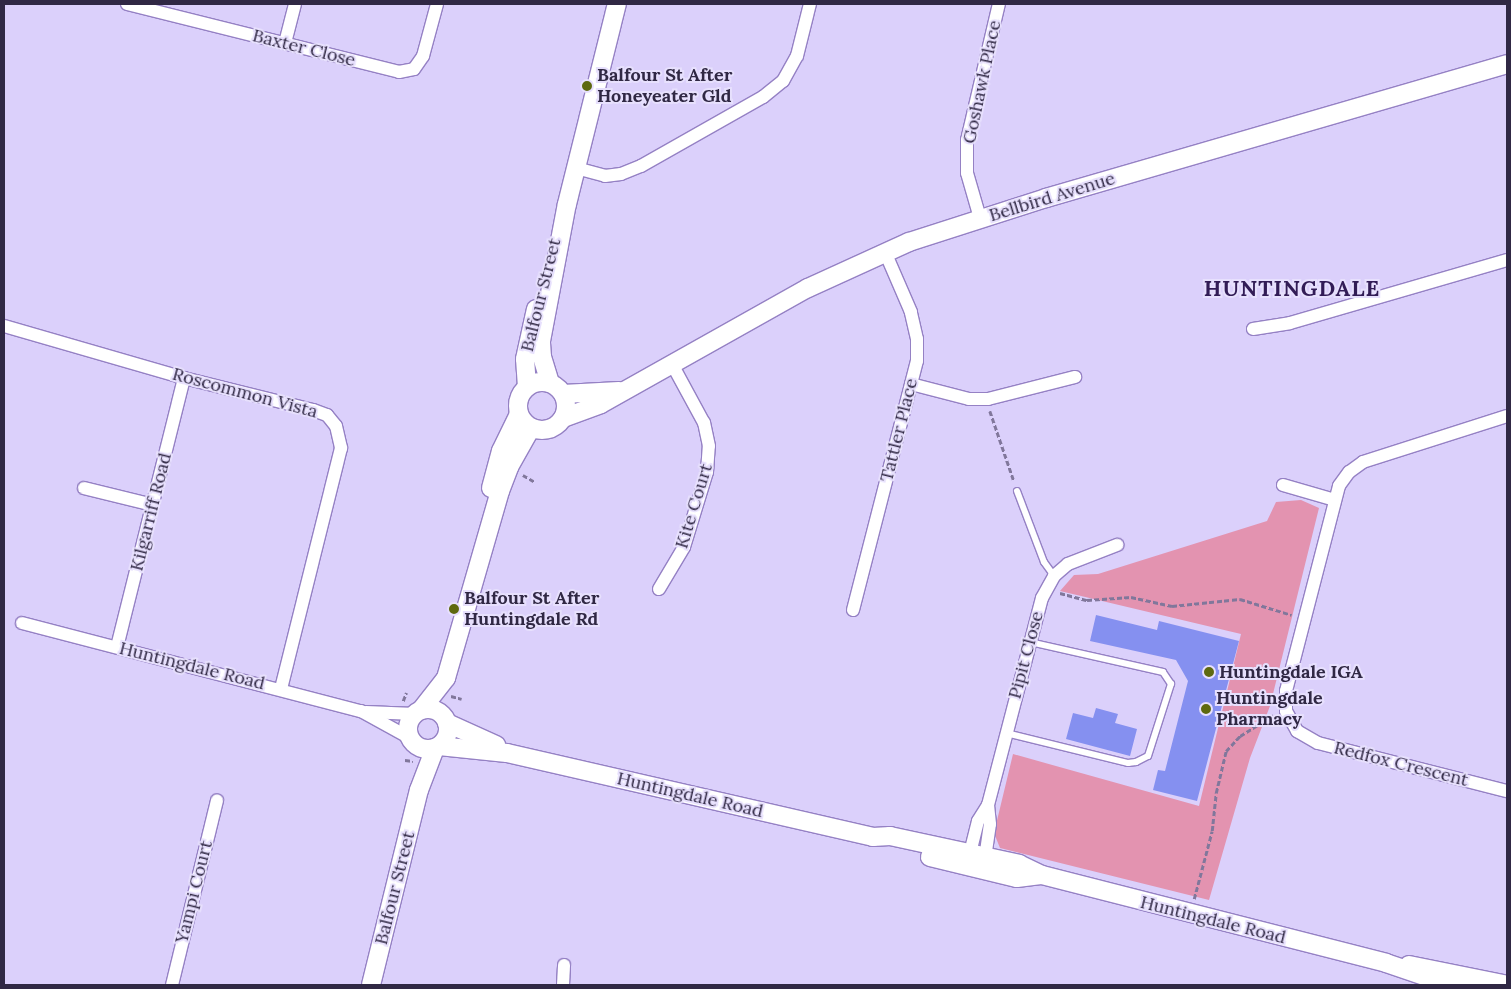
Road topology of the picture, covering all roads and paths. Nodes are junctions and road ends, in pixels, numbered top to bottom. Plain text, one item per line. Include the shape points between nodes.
1 (127, 4) edge
2 (295, 4) edge
3 (437, 4) edge
4 (617, 4) edge
5 (810, 4) edge
6 (999, 4) edge
7 (149, 6) edge
8 (285, 43) junction
9 (1507, 64) edge
10 (576, 168) junction
11 (567, 204) junction
12 (980, 218) junction
13 (886, 252) junction
14 (1507, 260) edge
15 (4, 326) edge
16 (1253, 329) dead end
17 (673, 366) junction
18 (1075, 377) dead end
19 (184, 378) junction
20 (911, 384) junction
21 (527, 387) junction
22 (557, 388) junction
23 (622, 391) junction
24 (988, 399) junction
25 (518, 414) junction
26 (1507, 416) edge
27 (563, 418) junction
28 (531, 428) junction
29 (1283, 484) dead end
30 (84, 488) dead end
31 (1018, 491) joint
32 (1335, 500) junction
33 (153, 505) junction
34 (1117, 545) dead end
35 (1054, 576) junction
36 (473, 582) junction
37 (1048, 588) junction
38 (658, 589) dead end
39 (853, 610) dead end
40 (1304, 619) junction
41 (22, 623) dead end
42 (1030, 642) junction
43 (117, 647) junction
44 (446, 678) junction
45 (281, 688) junction
46 (361, 711) junction
47 (1286, 711) junction
48 (418, 712) junction
49 (446, 721) junction
50 (1006, 733) junction
51 (411, 740) junction
52 (437, 747) junction
53 (508, 753) junction
54 (419, 790) junction
55 (1507, 791) edge
56 (218, 800) dead end
57 (976, 861) junction
58 (1189, 915) junction
59 (1386, 963) junction
60 (564, 965) dead end
61 (1475, 982) edge
62 (1500, 984) edge
63 (172, 985) edge
64 (371, 985) edge
65 (563, 985) edge
66 (1451, 985) edge

1 - 7 street, Baxter Close
2 - 8 street
3 - 8 street, Baxter Close via 423,56 414,68 399,72
4 - 10 street, Balfour Street
5 - 10 street via 797,56 783,81 763,97 641,166 621,174 605,176
6 - 12 street, Goshawk Place via 967,140 967,173
7 - 8 street, Baxter Close
9 - 12 street, Bellbird Avenue
10 - 11 street, Balfour Street
11 - 21 street, Balfour Street via 551,249 526,348
11 - 22 street, Balfour Street via 541,341 542,357
12 - 13 street, Bellbird Avenue
13 - 17 street, Bellbird Avenue via 808,288
13 - 20 street, Tattler Place via 911,312 917,339
14 - 16 street via 1290,323
15 - 19 street, Roscommon Vista
17 - 23 street, Bellbird Avenue
17 - 38 street, Kite Court via 704,423 710,446 707,472 684,547
18 - 24 street
19 - 33 street, Kilgarriff Road
19 - 45 street, Roscommon Vista via 327,415 340,436 341,448
20 - 24 street via 969,399
20 - 39 street, Tattler Place
21 - 22 street via 542,382
21 - 25 street, Balfour Street via 518,399
22 - 23 street, Bellbird Avenue
22 - 27 street, Balfour Street via 566,406
23 - 27 street, Bellbird Avenue via 601,404
24 - 31 path
25 - 28 street
25 - 36 street, Balfour Street via 498,462 480,534
26 - 32 street via 1363,462 1344,479
27 - 28 street via 552,428
28 - 36 street, Balfour Street via 509,467
29 - 32 street
30 - 33 street
31 - 35 lane via 1044,562
32 - 40 street
33 - 43 street, Kilgarriff Road
34 - 35 street, Pipit Close via 1068,564
35 - 37 street, Pipit Close
36 - 44 street, Balfour Street
37 - 40 path via 1076,598 1130,597 1172,606 1240,599
37 - 42 street, Pipit Close
40 - 47 street via 1286,691
41 - 43 street, Huntingdale Road
42 - 50 street, Pipit Close
42 - 50 lane via 1163,672 1171,684 1148,756 1136,762 1128,763
43 - 45 street, Huntingdale Road
44 - 48 street, Balfour Street
44 - 49 street, Balfour Street
45 - 46 street, Huntingdale Road
46 - 48 street, Huntingdale Road
46 - 51 street, Huntingdale Road
47 - 55 street, Redfox Crescent via 1297,731 1318,742
47 - 58 path via 1240,736 1226,751 1216,792 1212,831
48 - 49 street via 435,710
48 - 51 street via 408,725
49 - 52 street via 446,738
49 - 53 street, Huntingdale Road via 491,741
50 - 57 street, Pipit Close via 988,805 978,821
51 - 52 street via 423,749
51 - 54 street, Balfour Street
52 - 53 street, Huntingdale Road
52 - 54 street, Balfour Street
53 - 57 street, Huntingdale Road via 873,837 890,836
54 - 64 street, Balfour Street
56 - 63 street, Yampi Court
57 - 58 street, Huntingdale Road via 1019,864 1042,875
58 - 59 street, Huntingdale Road
59 - 61 street, Huntingdale Road via 1431,967
59 - 66 street, Huntingdale Road
60 - 65 street
61 - 62 street, Huntingdale Road

